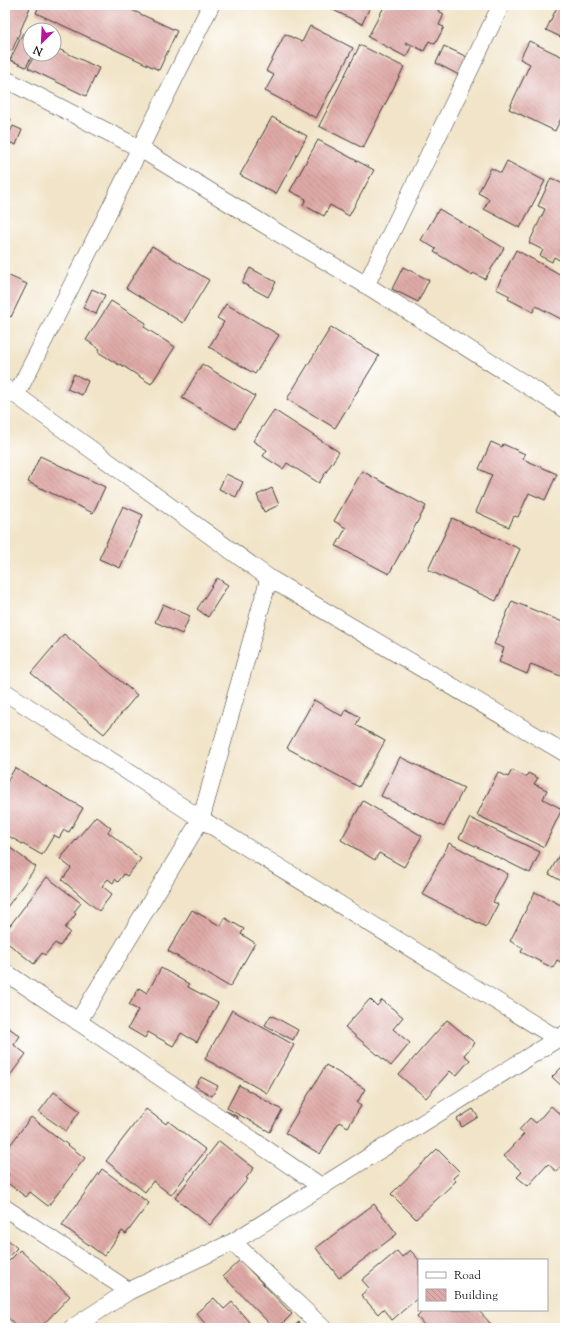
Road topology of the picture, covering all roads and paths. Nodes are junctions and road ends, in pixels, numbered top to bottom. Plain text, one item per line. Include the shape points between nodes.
1 (211, 5) edge
2 (501, 5) edge
3 (5, 79) edge
4 (139, 148) junction
5 (366, 285) junction
6 (11, 391) edge
7 (565, 408) edge
8 (269, 578) junction
9 (5, 692) edge
10 (565, 753) edge
11 (201, 820) junction
12 (5, 972) edge
13 (78, 1022) junction
14 (562, 1037) edge
15 (322, 1187) junction
16 (5, 1208) edge
17 (233, 1242) junction
18 (129, 1291) junction
19 (72, 1328) edge
20 (323, 1328) edge

1 - 4 street
2 - 5 street
3 - 4 street
4 - 5 street
4 - 6 street via 74,283
5 - 7 street
6 - 8 street
8 - 10 street
8 - 11 street
9 - 11 street
11 - 13 street
11 - 14 street
12 - 13 street
13 - 15 street
14 - 15 street
15 - 17 street
16 - 18 street
17 - 18 street
17 - 20 street
18 - 19 street

